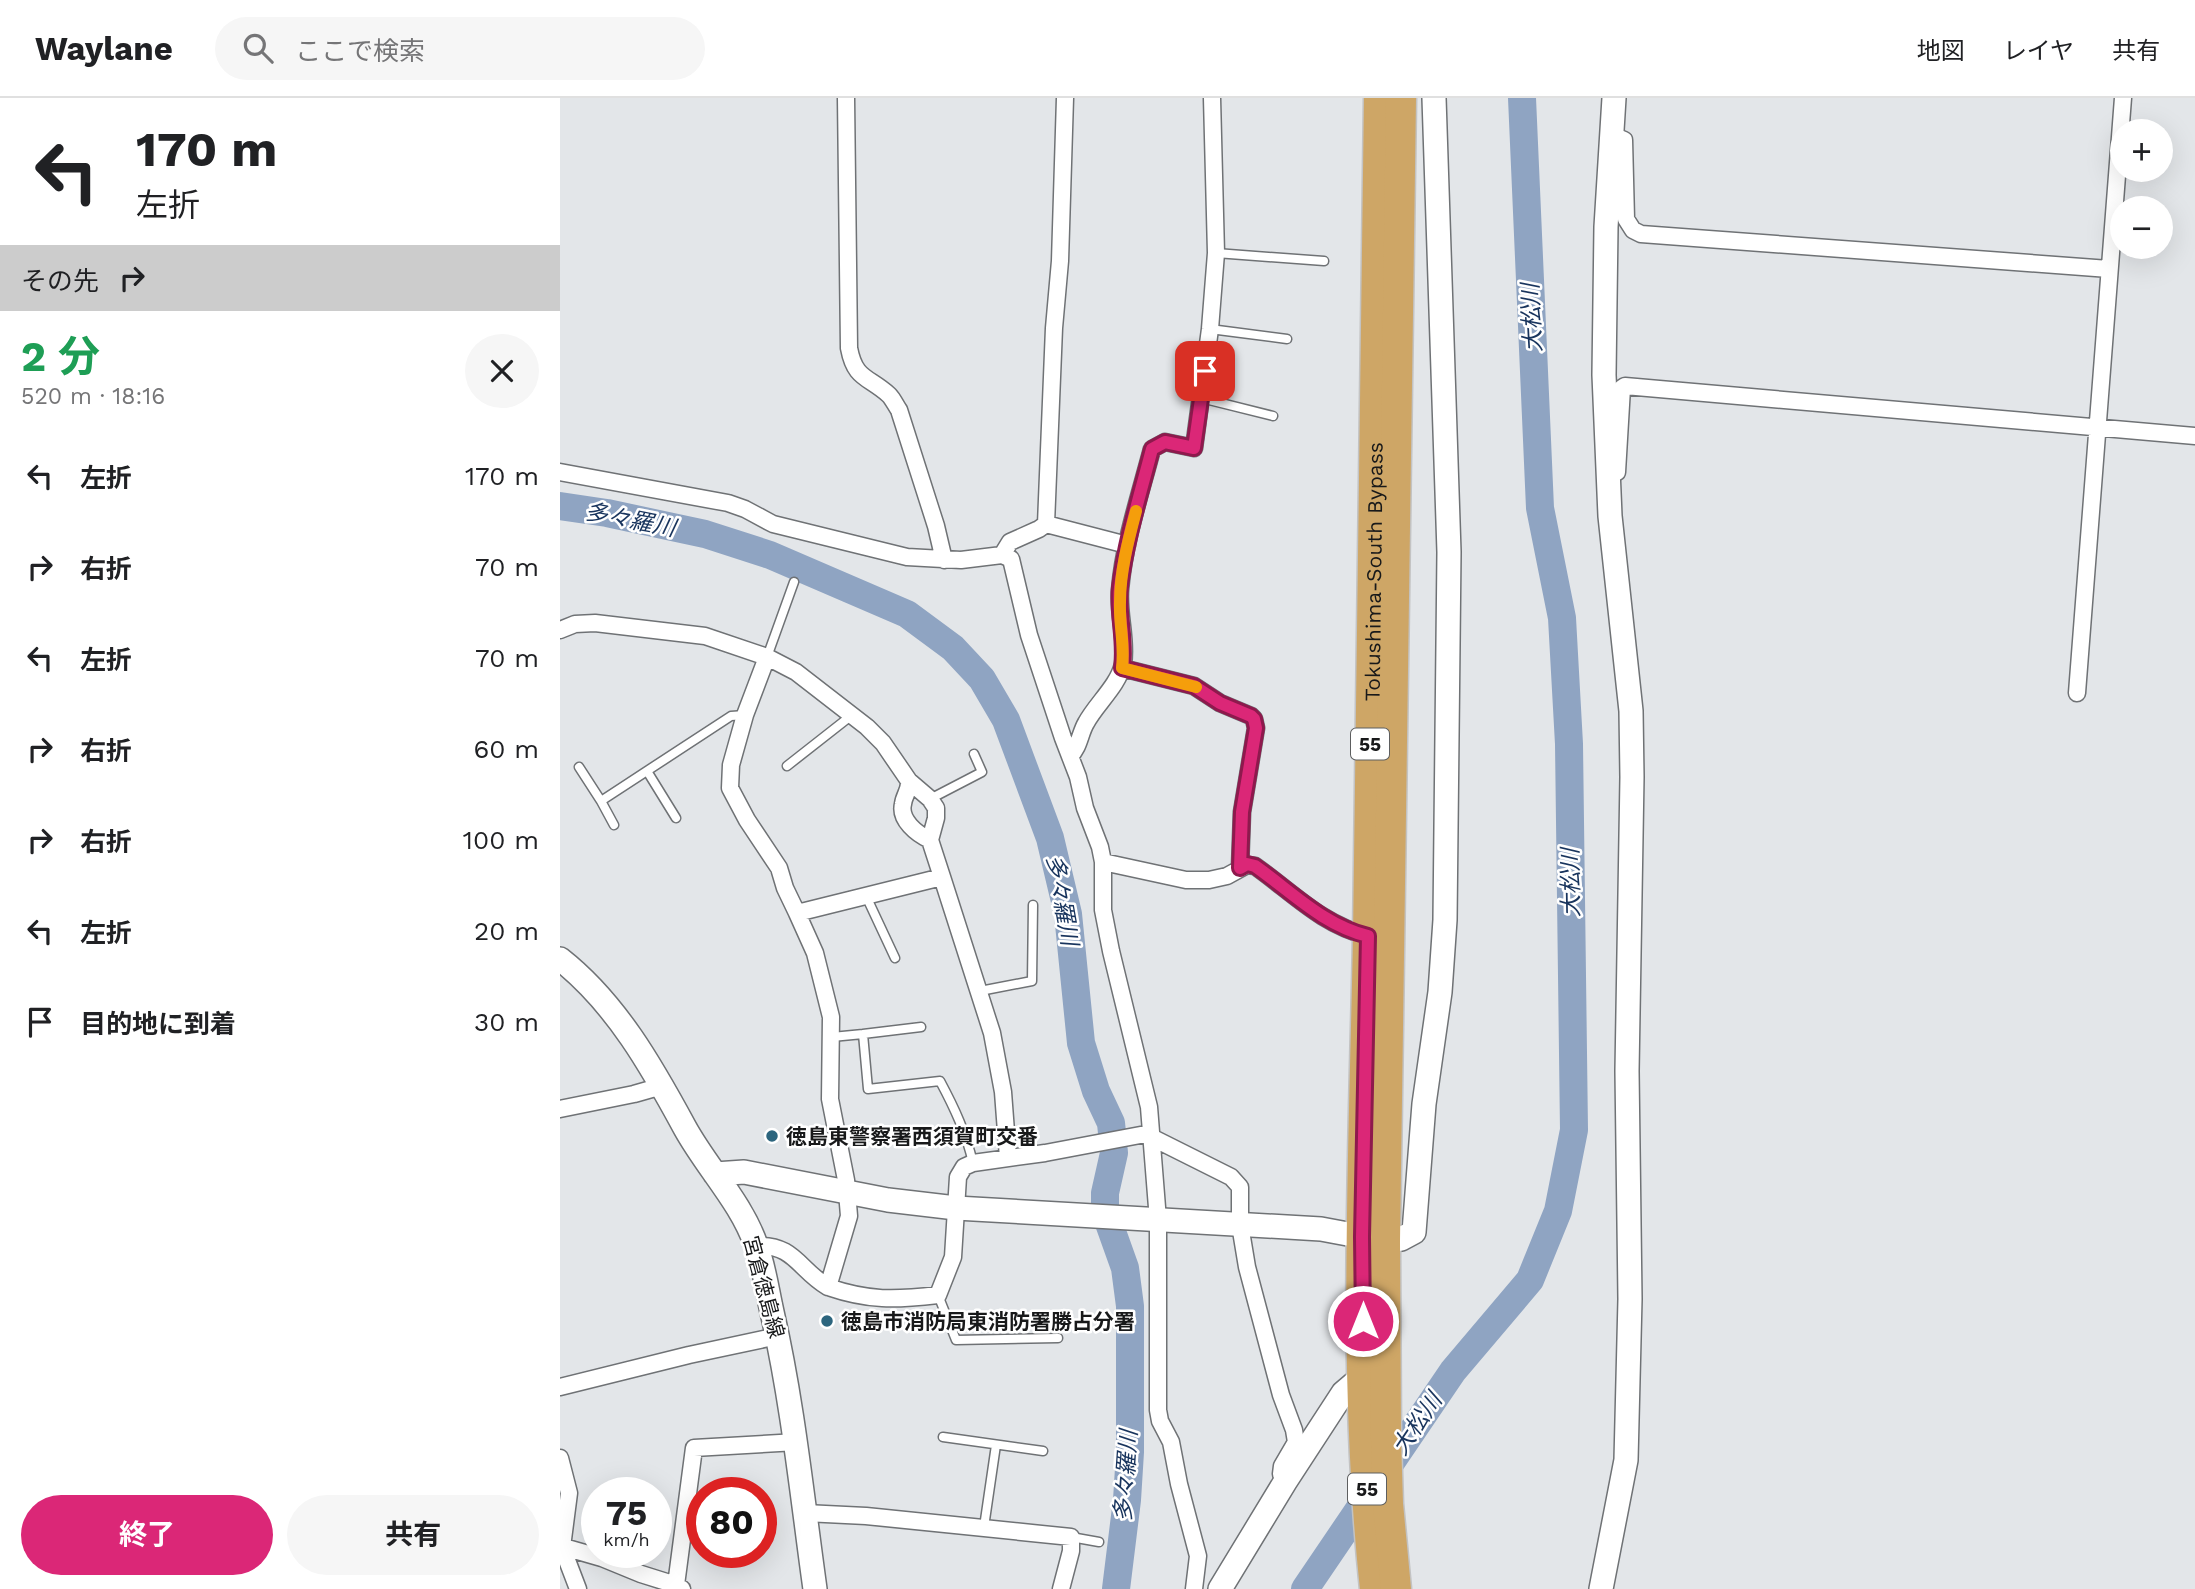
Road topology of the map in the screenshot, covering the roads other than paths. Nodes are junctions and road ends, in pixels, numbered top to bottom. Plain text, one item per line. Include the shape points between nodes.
1 (846, 98) edge
2 (1065, 98) edge
3 (1212, 98) edge
4 (1379, 98) edge
5 (1401, 98) edge
6 (1434, 98) edge
7 (1614, 98) edge
8 (2123, 98) edge
9 (1612, 135) junction
10 (1216, 253) junction
11 (1324, 261) dead end
12 (2109, 269) junction
13 (1210, 329) junction
14 (1287, 339) dead end
15 (1201, 398) junction
16 (1273, 416) dead end
17 (2098, 427) junction
18 (2195, 436) edge
19 (560, 472) edge
20 (1607, 475) junction
21 (1046, 524) junction
22 (1127, 545) junction
23 (1002, 555) junction
24 (944, 560) junction
25 (794, 582) dead end
26 (560, 630) edge
27 (767, 657) junction
28 (1122, 668) junction
29 (2077, 693) dead end
30 (745, 715) junction
31 (852, 715) junction
32 (974, 754) dead end
33 (1070, 756) junction
34 (787, 766) dead end
35 (579, 767) dead end
36 (647, 771) junction
37 (909, 781) junction
38 (930, 799) junction
39 (601, 801) junction
40 (676, 818) dead end
41 (614, 825) dead end
42 (930, 840) junction
43 (1103, 862) junction
44 (1240, 868) junction
45 (942, 877) junction
46 (866, 896) junction
47 (1033, 905) dead end
48 (797, 913) junction
49 (1368, 936) junction
50 (895, 958) dead end
51 (560, 959) edge
52 (980, 991) junction
53 (921, 1027) dead end
54 (863, 1034) junction
55 (832, 1037) junction
56 (662, 1086) junction
57 (560, 1108) edge
58 (1152, 1135) junction
59 (1007, 1158) junction
60 (972, 1163) junction
61 (715, 1174) junction
62 (847, 1193) junction
63 (956, 1208) junction
64 (1158, 1220) junction
65 (1240, 1225) junction
66 (1373, 1239) junction
67 (757, 1245) junction
68 (828, 1287) junction
69 (939, 1295) junction
70 (778, 1336) junction
71 (1058, 1338) dead end
72 (1363, 1384) junction
73 (560, 1387) edge
74 (943, 1437) dead end
75 (797, 1441) junction
76 (996, 1444) junction
77 (1043, 1451) dead end
78 (560, 1458) edge
79 (1284, 1482) junction
80 (805, 1513) junction
81 (984, 1527) junction
82 (1071, 1537) junction
83 (1100, 1542) dead end
84 (561, 1547) edge
85 (1385, 1584) edge
86 (679, 1587) edge
87 (578, 1589) edge
88 (815, 1589) edge
89 (1061, 1589) edge
90 (1194, 1589) edge
91 (1220, 1589) edge
92 (1601, 1589) edge

1 - 24 street via 852,363 899,410
2 - 21 street
3 - 10 street
4 - 49 highway, Tokushima-South Bypass / 55
5 - 66 highway, Tokushima-South Bypass / 55
6 - 66 street via 1449,552 1446,920 1414,1232 1401,1239
7 - 9 street
8 - 12 street
9 - 12 street via 1624,140 1626,219 1641,234
9 - 20 street via 1606,228
10 - 11 lane
10 - 13 street
12 - 17 street
13 - 14 lane
13 - 15 street
15 - 16 lane
15 - 22 street via 1194,448 1165,442 1152,449
17 - 18 street
17 - 20 street via 1625,386 1617,472
17 - 29 street
19 - 24 street via 728,503 773,524 907,557
20 - 92 street via 1631,711 1630,1299 1626,1460
21 - 22 street
21 - 23 street via 1010,542
22 - 28 street via 1119,607
23 - 24 street
23 - 33 street via 1011,559 1029,635
25 - 27 lane
26 - 27 street via 595,623 684,633
27 - 30 street
27 - 31 street via 796,672
28 - 33 street via 1084,724
28 - 44 street via 1194,686 1254,719
30 - 36 lane via 731,716
30 - 48 street via 730,765 730,788 779,868
31 - 34 lane
31 - 37 street via 883,743
32 - 38 lane via 982,772
33 - 43 street
35 - 39 lane
36 - 39 lane
36 - 40 lane
37 - 38 street
37 - 42 street via 902,810 908,824
38 - 42 street via 936,818
39 - 41 lane
42 - 45 street
43 - 44 street via 1186,880 1209,880
43 - 58 street via 1103,910
44 - 49 street via 1255,866 1297,900 1339,926
45 - 46 street
45 - 52 street
46 - 48 street
46 - 50 lane
47 - 52 lane via 1032,981
48 - 55 street via 815,953
49 - 66 highway, Tokushima-South Bypass / 55
51 - 56 street, 宮倉徳島線 via 600,998
52 - 59 street via 998,1062
53 - 54 lane
54 - 55 lane
54 - 60 lane via 867,1088 940,1082 960,1119
55 - 62 street via 830,1099
56 - 57 street
56 - 61 street, 宮倉徳島線
58 - 59 street
58 - 64 street
58 - 65 street via 1238,1182
59 - 60 street
60 - 63 street via 958,1177
61 - 62 street via 744,1172
61 - 67 street, 宮倉徳島線
62 - 63 street
62 - 68 street via 849,1216
63 - 64 street
63 - 69 street via 953,1257
64 - 65 street
64 - 90 street via 1158,1410 1171,1442 1198,1556
65 - 66 street via 1321,1229
65 - 79 street via 1268,1350 1294,1430 1296,1442 1282,1466
66 - 72 highway, Tokushima-South Bypass / 55
66 - 85 highway, Tokushima-South Bypass / 55 via 1385,1355
67 - 68 street via 783,1249
67 - 70 street, 宮倉徳島線
68 - 69 street via 875,1298
69 - 71 lane via 956,1340
70 - 73 street
70 - 75 street, 宮倉徳島線
72 - 79 street via 1343,1393
72 - 85 highway, Tokushima-South Bypass / 55 via 1369,1534
74 - 76 lane
75 - 80 street, 宮倉徳島線
75 - 86 street via 694,1448
76 - 77 lane
76 - 81 lane
78 - 84 street via 569,1493
79 - 91 street
80 - 81 street
80 - 88 street, 宮倉徳島線
81 - 82 street
82 - 83 lane
82 - 89 street
84 - 86 street
84 - 87 street

